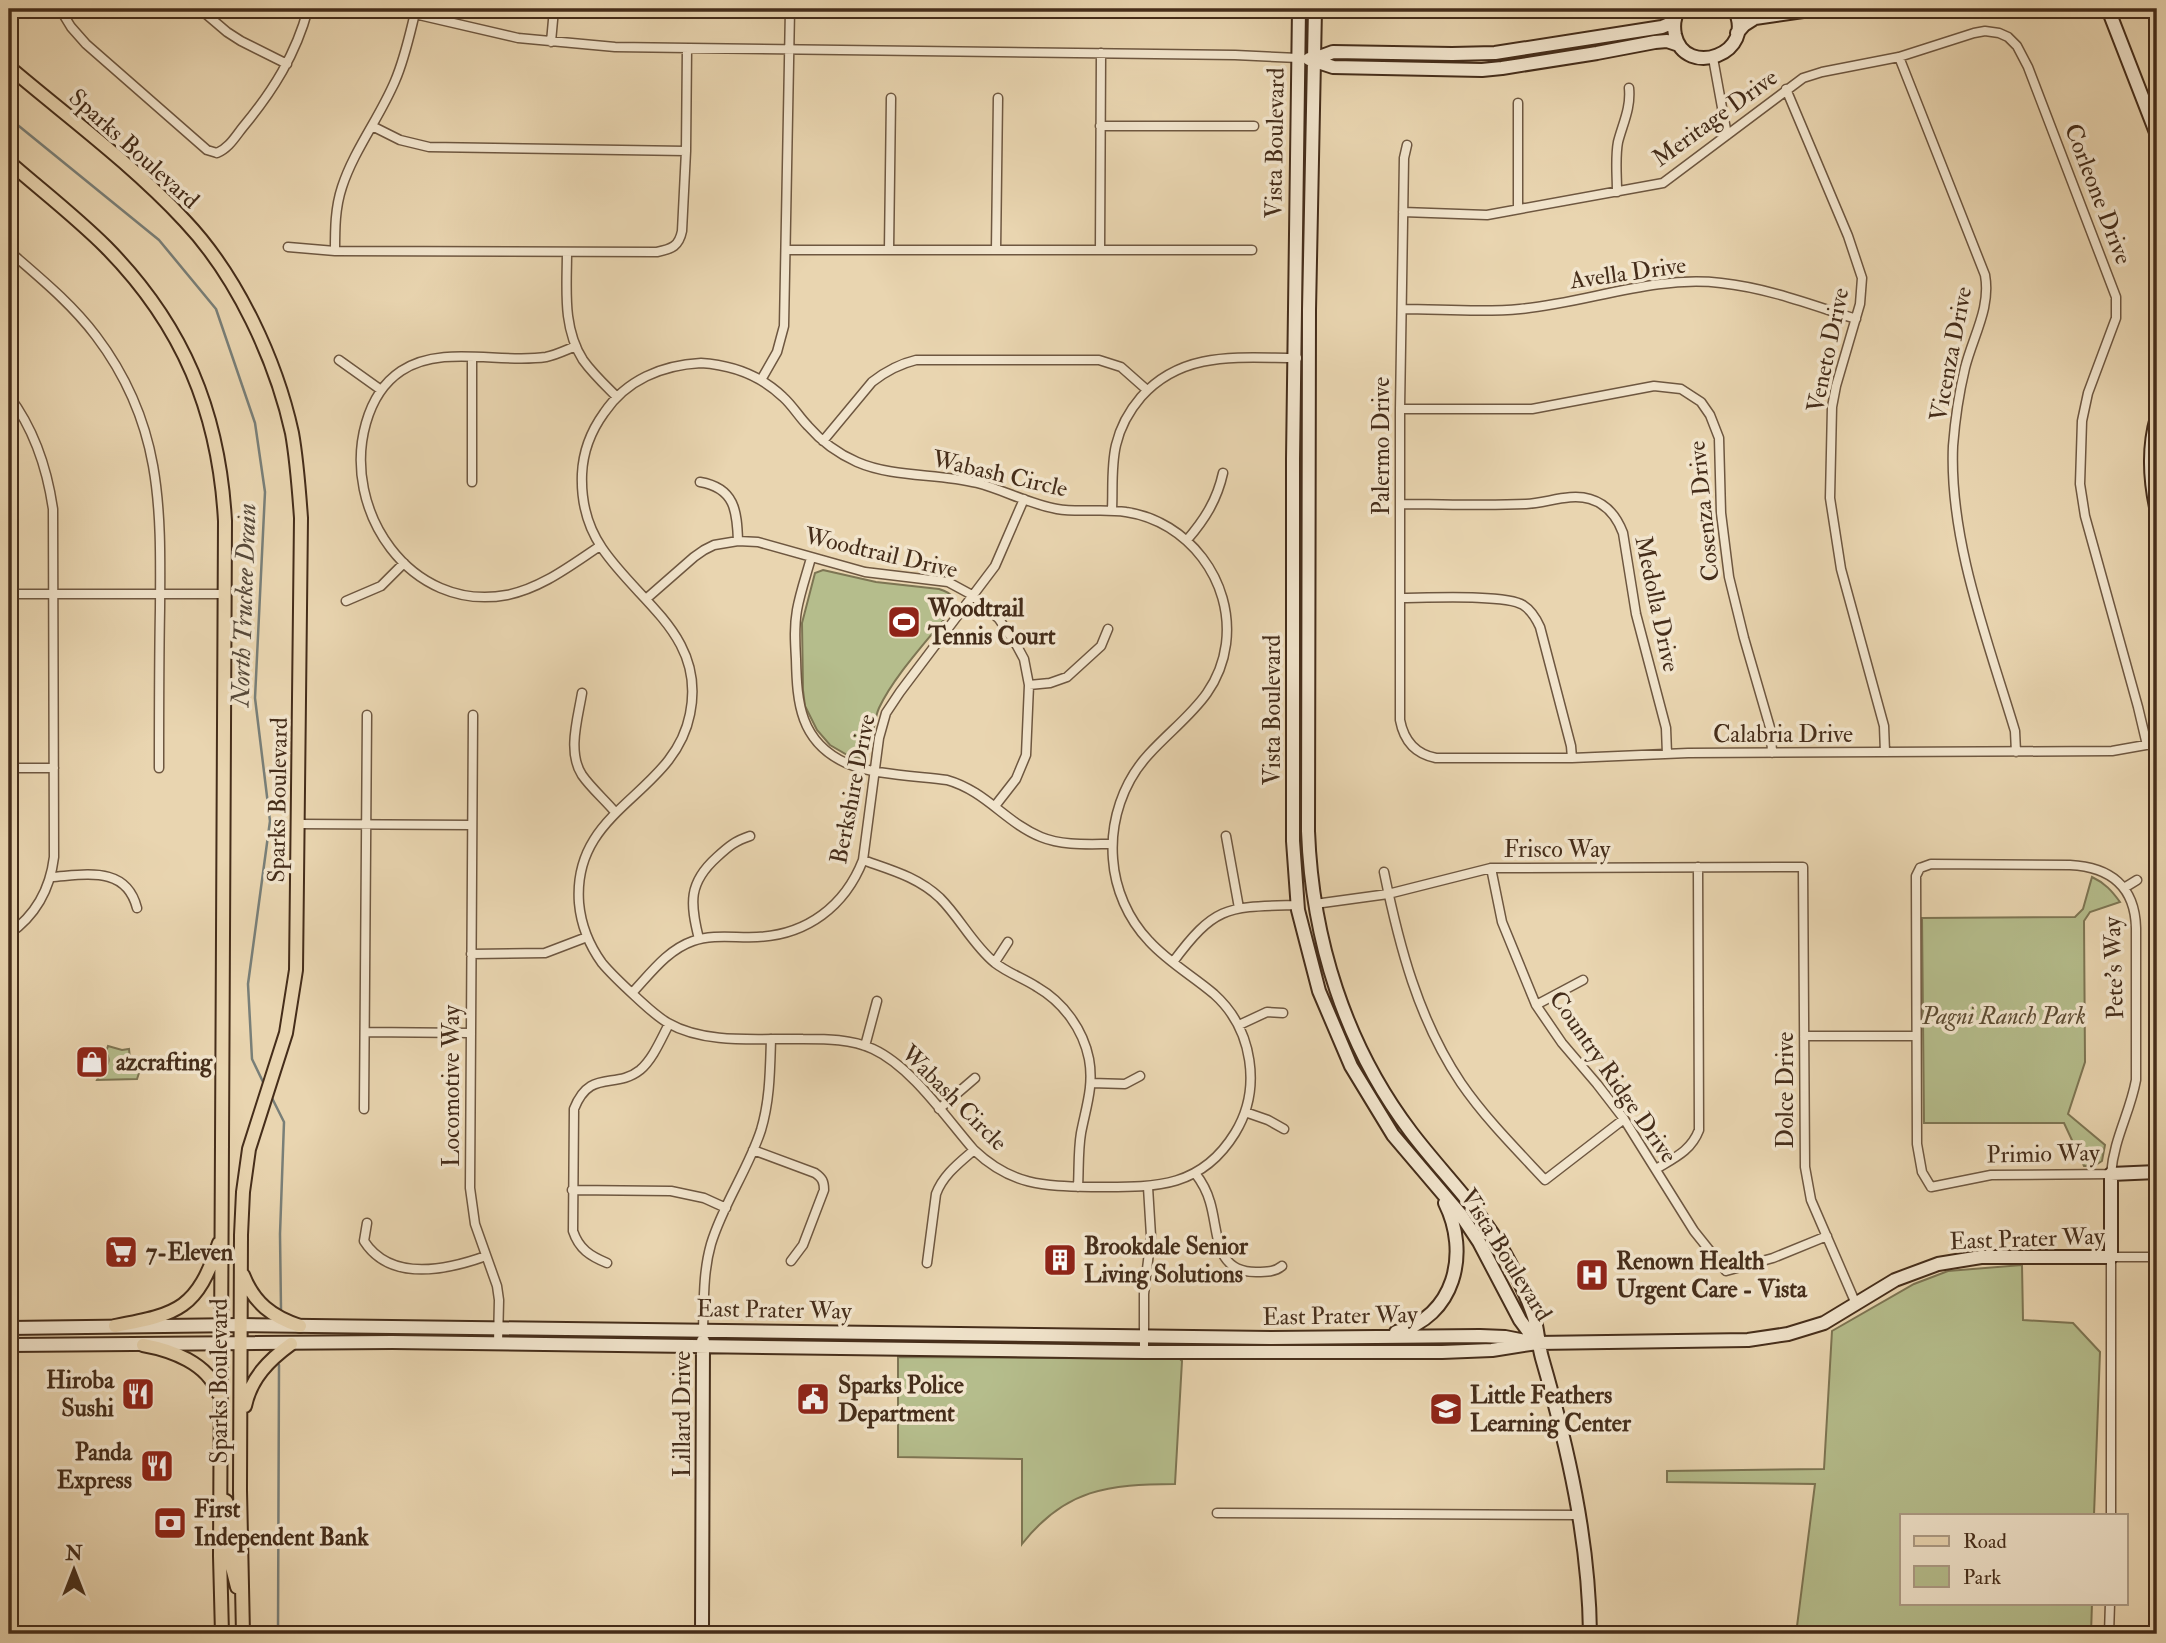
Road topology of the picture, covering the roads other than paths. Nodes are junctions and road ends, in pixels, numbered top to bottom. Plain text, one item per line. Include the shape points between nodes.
1 (60, 9) edge
2 (200, 9) edge
3 (308, 9) edge
4 (393, 9) edge
5 (554, 9) edge
6 (790, 9) edge
7 (1299, 9) edge
8 (1315, 9) edge
9 (1734, 9) edge
10 (1817, 9) edge
11 (2108, 9) edge
12 (416, 12) edge
13 (1677, 13) edge
14 (1755, 18) junction
15 (1737, 33) junction
16 (2002, 34) joint
17 (551, 42) junction
18 (1679, 46) junction
19 (687, 48) junction
20 (789, 49) junction
21 (1101, 53) junction
22 (1899, 57) junction
23 (1298, 58) junction
24 (1713, 58) junction
25 (1314, 60) junction
26 (287, 64) junction
27 (9, 67) edge
28 (1629, 88) dead end
29 (1786, 89) junction
30 (891, 98) dead end
31 (998, 99) dead end
32 (1518, 103) dead end
33 (372, 126) junction
34 (1100, 126) junction
35 (1255, 126) dead end
36 (1727, 135) junction
37 (2157, 135) edge
38 (1407, 145) dead end
39 (686, 150) junction
40 (9, 162) edge
41 (1618, 192) junction
42 (1518, 209) junction
43 (1403, 212) junction
44 (288, 247) dead end
45 (786, 250) junction
46 (889, 250) junction
47 (996, 250) junction
48 (1100, 250) junction
49 (1252, 250) dead end
50 (9, 251) edge
51 (335, 251) junction
52 (567, 251) junction
53 (1402, 309) junction
54 (1856, 319) junction
55 (576, 346) junction
56 (472, 357) junction
57 (1293, 358) junction
58 (1308, 358) junction
59 (340, 360) dead end
60 (761, 380) junction
61 (381, 390) junction
62 (1147, 390) junction
63 (9, 396) edge
64 (617, 397) junction
65 (1400, 410) junction
66 (2157, 417) edge
67 (823, 441) junction
68 (1223, 473) dead end
69 (472, 482) dead end
70 (700, 482) dead end
71 (1024, 499) junction
72 (1400, 504) junction
73 (2156, 504) edge
74 (1112, 510) junction
75 (1186, 540) junction
76 (738, 541) junction
77 (600, 546) junction
78 (811, 558) junction
79 (404, 563) junction
80 (9, 594) edge
81 (53, 594) junction
82 (224, 594) junction
83 (160, 595) junction
84 (972, 595) junction
85 (1400, 598) junction
86 (646, 600) junction
87 (346, 601) dead end
88 (1108, 629) dead end
89 (1029, 685) junction
90 (582, 693) dead end
91 (367, 715) dead end
92 (472, 715) dead end
93 (2157, 743) edge
94 (1411, 746) joint
95 (2147, 746) junction
96 (1885, 752) junction
97 (2016, 752) junction
98 (1772, 753) junction
99 (1667, 754) junction
100 (1572, 758) junction
101 (9, 768) edge
102 (54, 768) junction
103 (159, 768) dead end
104 (874, 770) junction
105 (996, 806) junction
106 (615, 812) junction
107 (299, 824) junction
108 (366, 824) junction
109 (472, 825) junction
110 (750, 836) dead end
111 (1226, 836) dead end
112 (1293, 841) junction
113 (1112, 844) junction
114 (863, 860) junction
115 (1698, 867) junction
116 (1804, 867) joint
117 (1491, 869) junction
118 (1384, 872) dead end
119 (51, 877) junction
120 (2137, 880) dead end
121 (2124, 888) junction
122 (1388, 894) junction
123 (1315, 904) junction
124 (1297, 905) junction
125 (136, 908) dead end
126 (1239, 908) junction
127 (9, 934) edge
128 (587, 937) junction
129 (699, 939) junction
130 (1009, 942) dead end
131 (471, 954) junction
132 (995, 962) junction
133 (1172, 962) junction
134 (1328, 965) junction
135 (1583, 979) dead end
136 (632, 993) junction
137 (877, 1001) dead end
138 (1536, 1005) junction
139 (1283, 1013) dead end
140 (669, 1024) junction
141 (1239, 1026) junction
142 (365, 1032) junction
143 (470, 1033) junction
144 (1916, 1035) junction
145 (1804, 1036) junction
146 (771, 1039) junction
147 (865, 1046) junction
148 (1140, 1076) dead end
149 (975, 1078) dead end
150 (1091, 1083) junction
151 (364, 1109) dead end
152 (939, 1109) junction
153 (1245, 1112) junction
154 (1624, 1119) junction
155 (1284, 1129) dead end
156 (753, 1150) junction
157 (974, 1150) junction
158 (1656, 1169) junction
159 (2157, 1172) edge
160 (1195, 1173) junction
161 (2111, 1174) junction
162 (1078, 1186) junction
163 (1148, 1187) junction
164 (1437, 1187) junction
165 (572, 1190) junction
166 (726, 1208) junction
167 (367, 1223) dead end
168 (222, 1233) junction
169 (1826, 1236) junction
170 (486, 1256) junction
171 (2111, 1257) junction
172 (2157, 1257) edge
173 (791, 1261) dead end
174 (607, 1263) dead end
175 (927, 1263) dead end
176 (1282, 1266) dead end
177 (241, 1269) junction
178 (1856, 1304) junction
179 (241, 1325) junction
180 (114, 1326) junction
181 (222, 1326) junction
182 (300, 1326) junction
183 (9, 1328) edge
184 (498, 1329) junction
185 (703, 1330) junction
186 (1144, 1336) junction
187 (1377, 1337) junction
188 (498, 1343) junction
189 (1537, 1343) junction
190 (291, 1344) junction
191 (9, 1345) edge
192 (143, 1345) junction
193 (222, 1345) junction
194 (241, 1345) junction
195 (703, 1347) junction
196 (1144, 1352) junction
197 (221, 1408) junction
198 (240, 1427) junction
199 (220, 1498) junction
200 (1217, 1513) dead end
201 (2111, 1514) edge
202 (1579, 1516) junction
203 (242, 1601) junction
204 (2110, 1604) edge
205 (222, 1634) edge
206 (243, 1634) edge
207 (702, 1634) edge
208 (1590, 1634) edge
209 (2109, 1634) edge

1 - 26 street via 86,44 217,157 258,109
2 - 26 street via 241,41
3 - 26 street
4 - 12 street
5 - 17 street
6 - 20 street
7 - 23 main road, Vista Boulevard
8 - 25 main road, Vista Boulevard
9 - 14 main road
9 - 15 main road
10 - 14 main road
11 - 37 main road
12 - 17 street via 502,35
12 - 33 street via 400,71
13 - 18 main road via 1674,28
13 - 25 main road via 1662,27 1495,53 1333,51
14 - 15 main road
15 - 24 main road via 1728,50
16 - 22 street, Meritage Drive via 1974,33
16 - 95 street, Corleone Drive via 2017,46 2028,67 2116,297 2116,318 2082,421 2080,484
17 - 19 street
18 - 24 main road via 1693,55
18 - 25 main road via 1656,42 1482,70 1333,66
19 - 20 street
19 - 39 street
20 - 21 street
20 - 45 street
21 - 23 street
21 - 34 street
22 - 29 street, Meritage Drive via 1822,72
22 - 97 street, Vicenza Drive via 1985,275 1985,308 1959,393 1953,447 1955,501 1964,554 2015,731
23 - 25 main road
23 - 57 main road, Vista Boulevard
24 - 36 street
25 - 58 main road, Vista Boulevard
27 - 107 main road, Sparks Boulevard via 187,223 220,266 267,353 291,433 301,518
28 - 41 street via 1630,103 1617,153
29 - 36 street, Meritage Drive
29 - 54 street, Veneto Drive via 1860,266 1863,288
30 - 46 street
31 - 47 street
32 - 42 street
33 - 39 street via 429,147
33 - 51 street via 342,187
34 - 35 street
34 - 48 street
36 - 41 street, Meritage Drive via 1663,183
38 - 43 street, Palermo Drive
39 - 52 street via 682,231 676,246 657,251
40 - 82 main road, Sparks Boulevard via 128,270 186,355 218,454 225,521
41 - 42 street, Meritage Drive
42 - 43 street, Meritage Drive via 1487,215
43 - 53 street, Palermo Drive
44 - 51 street
45 - 46 street
45 - 60 street via 782,339
46 - 47 street
47 - 48 street
48 - 49 street
50 - 83 street via 82,318 112,359 136,407 158,488
51 - 52 street
52 - 55 street via 568,316
53 - 54 street, Avella Drive via 1519,309 1702,282 1767,291
53 - 65 street, Palermo Drive
54 - 96 street, Veneto Drive via 1832,407 1830,498 1844,582 1884,726
55 - 56 street via 544,357
55 - 64 street
56 - 61 street via 424,360 399,372
56 - 69 street
57 - 58 street
57 - 62 street via 1201,361 1175,370
57 - 112 main road, Vista Boulevard
58 - 123 main road, Vista Boulevard via 1308,831
59 - 61 street
60 - 64 street, Wabash Circle via 732,367 686,364 642,378
60 - 67 street, Wabash Circle via 787,400
61 - 79 street via 363,432 360,471 375,524
62 - 67 street via 1121,367 1099,359 916,360 881,375
62 - 74 street via 1118,438
63 - 81 street via 36,442 49,485
64 - 77 street, Wabash Circle via 591,435 582,467 586,516
65 - 72 street, Palermo Drive
65 - 98 street, Cosenza Drive via 1532,409 1654,386 1681,389 1700,402 1718,438 1729,577 1771,732
66 - 73 main road via 2151,456
67 - 71 street, Wabash Circle via 874,468 979,483
68 - 75 street via 1207,515
70 - 76 street via 718,487 732,502
71 - 74 street, Wabash Circle via 1057,509
71 - 84 street, Berkshire Drive via 995,566
72 - 85 street, Palermo Drive
72 - 99 street, Medolla Drive via 1525,504 1579,497 1607,508 1623,533 1636,614 1666,727
74 - 75 street, Wabash Circle via 1151,519
75 - 113 street, Wabash Circle via 1208,565 1222,595 1227,627 1223,657 1201,703 1150,752 1130,780 1117,812
76 - 78 street, Woodtrail Drive via 758,542
76 - 86 street, Woodtrail Drive via 704,550
77 - 79 street via 538,585 492,597 447,590
77 - 86 street, Wabash Circle
78 - 84 street, Woodtrail Drive via 865,572 948,582
78 - 104 street via 794,626 800,710 808,730 824,748 846,763
79 - 87 street via 381,586
80 - 81 street
81 - 83 street
81 - 102 street
82 - 83 street
82 - 168 main road, Sparks Boulevard
83 - 103 street
84 - 89 street, Woodtrail Drive via 999,619 1017,646
84 - 104 street, Berkshire Drive via 886,713
85 - 94 street, Palermo Drive via 1400,720
85 - 100 street via 1506,599 1523,604 1540,627
86 - 106 street, Wabash Circle via 683,649 692,681 691,713 673,757
88 - 89 street via 1101,646 1067,677
89 - 105 street, Woodtrail Drive via 1026,755 1016,779
90 - 106 street via 575,746 578,766
91 - 108 street
92 - 109 street, Locomotive Way
93 - 95 street, Calabria Drive
94 - 100 street, Calabria Drive via 1436,758
95 - 97 street, Calabria Drive
96 - 97 street, Calabria Drive
96 - 98 street, Calabria Drive
98 - 99 street, Calabria Drive
99 - 100 street, Calabria Drive
101 - 102 street
102 - 119 street
104 - 105 street via 947,780
104 - 114 street, Berkshire Drive
105 - 113 street via 1040,837 1065,843
106 - 128 street, Wabash Circle via 595,836 583,864 579,894
107 - 108 street
107 - 177 main road, Sparks Boulevard via 296,970 276,1068 245,1170
108 - 109 street
108 - 142 street
109 - 131 street, Locomotive Way
110 - 129 street via 733,842 699,876 692,906
111 - 126 street
112 - 123 main road via 1307,899
112 - 124 main road, Vista Boulevard
113 - 133 street, Wabash Circle via 1115,877 1127,911 1148,941
114 - 129 street, Berkshire Drive via 840,900 802,928 772,936
114 - 132 street via 929,889
115 - 116 street, Frisco Way
115 - 117 street, Frisco Way
115 - 158 street via 1699,1130 1684,1152
116 - 145 street, Dolce Drive
117 - 122 street, Frisco Way
117 - 138 street, Country Ridge Drive via 1502,922
118 - 122 street
119 - 125 street via 109,876 125,885
119 - 127 street via 37,906
120 - 121 street
121 - 144 street, Pete's Way via 2104,872 2078,865 1918,867
121 - 161 street, Pete's Way via 2136,919 2137,1066
122 - 123 street, Frisco Way
122 - 154 street via 1405,963 1446,1059 1478,1106 1545,1180
123 - 134 main road, Vista Boulevard
124 - 126 street
124 - 134 main road via 1306,912
124 - 164 main road, Vista Boulevard via 1319,992 1351,1066 1393,1135
126 - 133 street via 1204,924
128 - 131 street via 545,953
128 - 136 street, Wabash Circle via 604,965
129 - 136 street, Berkshire Drive via 676,949
130 - 132 street
131 - 143 street, Locomotive Way
132 - 150 street via 1049,995 1069,1016 1084,1043
133 - 141 street, Wabash Circle via 1219,999
134 - 189 main road, Vista Boulevard via 1377,1082 1506,1255 1534,1318
135 - 138 street
136 - 140 street, Wabash Circle
137 - 147 street
138 - 154 street, Country Ridge Drive
139 - 141 street via 1267,1012
140 - 146 street, Wabash Circle via 711,1037
140 - 165 street via 641,1069 624,1078 596,1083 577,1101
141 - 153 street, Wabash Circle via 1251,1068
142 - 143 street
142 - 151 street
143 - 170 street, Locomotive Way via 470,1188
144 - 145 street
144 - 161 street, Primio Way via 1917,1144 1930,1189 1991,1175
145 - 169 street, Dolce Drive via 1805,1167 1811,1200
146 - 147 street, Wabash Circle via 836,1040
146 - 156 street, Lillard Drive via 768,1100
147 - 152 street, Wabash Circle via 895,1062
148 - 150 street via 1125,1084
149 - 152 street
150 - 162 street via 1079,1146
152 - 157 street, Wabash Circle
153 - 155 street
153 - 160 street, Wabash Circle via 1224,1149
154 - 158 street, Country Ridge Drive
156 - 166 street, Lillard Drive
156 - 173 street via 814,1173 824,1183 803,1245
157 - 162 street, Wabash Circle via 1022,1181
157 - 175 street via 939,1185
158 - 169 street, Country Ridge Drive via 1694,1231 1726,1271
159 - 161 main road, Primio Way
160 - 163 street, Wabash Circle
160 - 176 street via 1207,1193 1217,1242 1228,1262 1254,1272
161 - 171 main road, Pete's Way
162 - 163 street, Wabash Circle
163 - 186 street via 1151,1236 1143,1298
164 - 187 main road via 1457,1238 1458,1257 1451,1283 1427,1317 1405,1330
164 - 189 main road, Vista Boulevard via 1479,1242
165 - 166 street via 671,1191
165 - 174 street via 576,1240 590,1257
166 - 185 street, Lillard Drive via 706,1265
167 - 170 street via 364,1241 369,1248 401,1266 443,1269
168 - 180 main road via 209,1271 192,1298 159,1317
168 - 181 main road, Sparks Boulevard
169 - 178 street, Dolce Drive
170 - 184 street, Locomotive Way via 497,1286
171 - 172 street, East Prater Way
171 - 178 main road, East Prater Way via 1959,1259 1916,1271
171 - 201 street
177 - 179 main road, Sparks Boulevard
177 - 182 main road via 258,1303
178 - 189 main road, East Prater Way via 1824,1323 1768,1338
179 - 181 main road, East Prater Way
179 - 182 main road, East Prater Way
179 - 194 main road, Sparks Boulevard
180 - 181 main road, East Prater Way
180 - 183 main road, East Prater Way
181 - 193 main road, Sparks Boulevard
182 - 184 main road, East Prater Way
184 - 185 main road, East Prater Way
184 - 188 street, Locomotive Way
185 - 186 main road, East Prater Way
185 - 195 main road, Lillard Drive
186 - 187 main road, East Prater Way
186 - 196 street
187 - 189 main road, East Prater Way via 1480,1336
188 - 190 main road, East Prater Way
188 - 195 main road, East Prater Way
189 - 196 main road, East Prater Way via 1442,1352
189 - 202 main road, Vista Boulevard via 1563,1434
190 - 194 main road, East Prater Way
190 - 198 main road via 253,1381
191 - 192 main road, East Prater Way
192 - 193 main road, East Prater Way
192 - 197 main road via 176,1354 209,1376
193 - 194 main road, East Prater Way
193 - 197 main road, Sparks Boulevard
194 - 198 main road, Sparks Boulevard
195 - 196 main road, East Prater Way
195 - 207 main road, Lillard Drive
197 - 199 main road, Sparks Boulevard
198 - 203 main road, Sparks Boulevard
199 - 203 main road via 229,1507 232,1572
199 - 205 main road, Sparks Boulevard
200 - 202 street
202 - 208 main road, Vista Boulevard
203 - 206 main road, Sparks Boulevard
204 - 209 street

